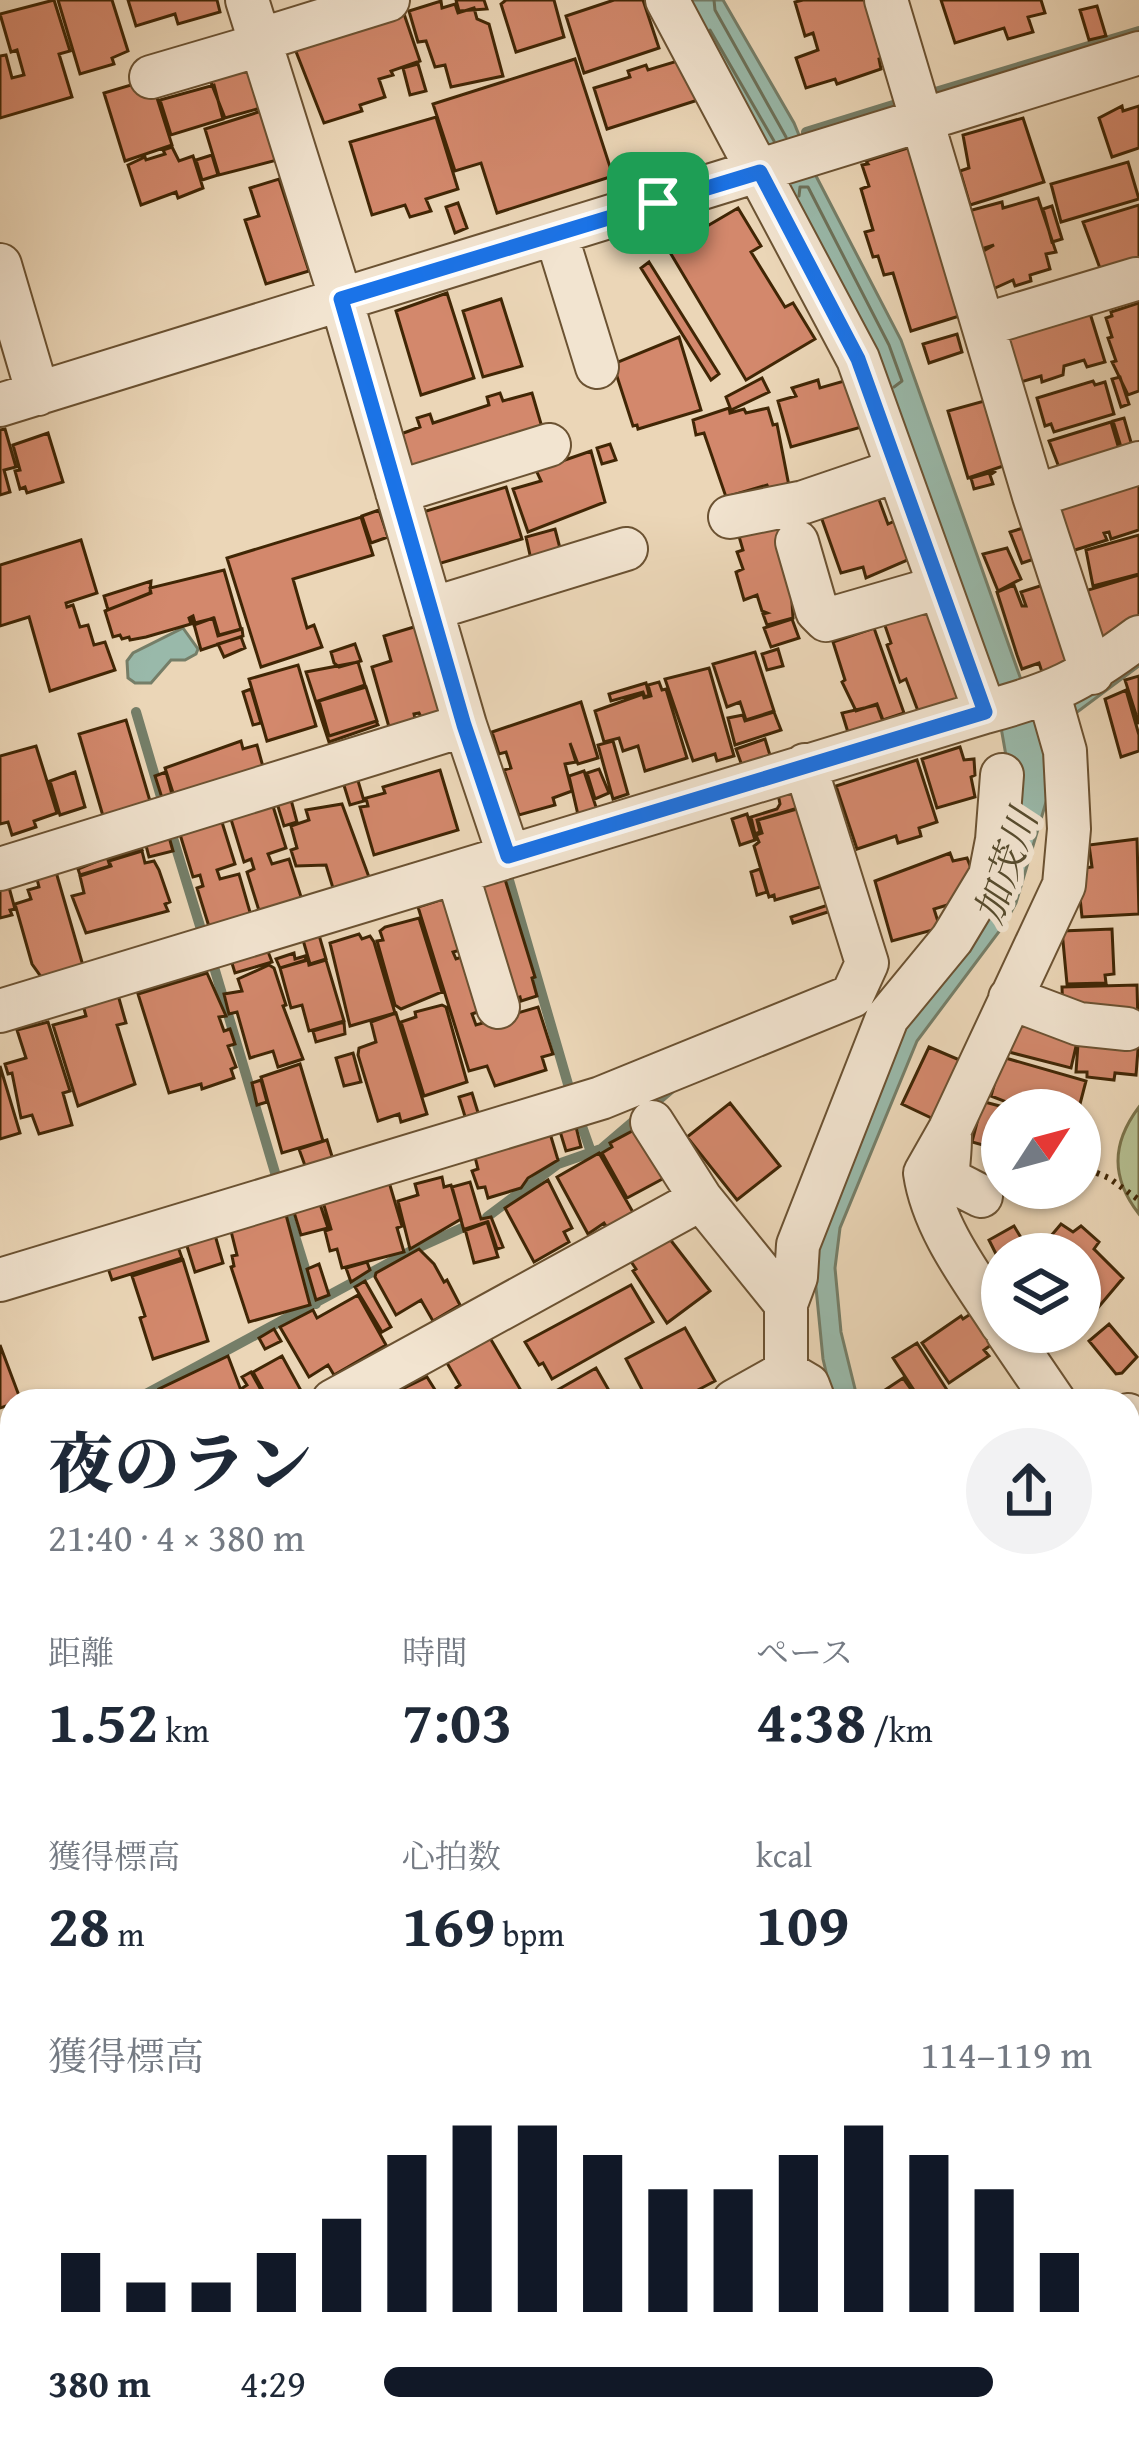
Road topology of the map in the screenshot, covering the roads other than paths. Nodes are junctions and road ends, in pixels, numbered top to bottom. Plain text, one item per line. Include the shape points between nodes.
1 (388, 0) edge
2 (667, 0) edge
3 (886, 0) edge
4 (255, 28) edge
5 (1139, 53) edge
6 (151, 77) dead end
7 (923, 121) junction
8 (760, 172) junction
9 (556, 234) junction
10 (0, 266) edge
11 (1136, 280) edge
12 (341, 299) junction
13 (983, 325) junction
14 (597, 367) dead end
15 (19, 399) edge
16 (549, 445) dead end
17 (1139, 464) edge
18 (898, 470) junction
19 (397, 492) junction
20 (1034, 496) junction
21 (730, 517) dead end
22 (797, 542) dead end
23 (626, 549) dead end
24 (940, 587) junction
25 (431, 609) junction
26 (1139, 637) edge
27 (1092, 673) junction
28 (1015, 704) junction
29 (464, 725) junction
30 (805, 765) junction
31 (1002, 775) dead end
32 (508, 856) junction
33 (0, 868) edge
34 (457, 873) junction
35 (1010, 998) junction
36 (498, 1007) dead end
37 (0, 1012) edge
38 (1127, 1029) dead end
39 (652, 1122) dead end
40 (950, 1129) junction
41 (981, 1196) dead end
42 (701, 1198) junction
43 (0, 1280) edge
44 (981, 1291) edge
45 (786, 1304) junction
46 (1021, 1353) edge
47 (800, 1386) edge
48 (355, 1389) edge
49 (1046, 1389) edge

1 - 4 street
2 - 8 street
3 - 7 street
4 - 6 street
4 - 12 street
5 - 7 street
7 - 8 street
7 - 13 street
8 - 9 street
8 - 18 street via 858,359
9 - 12 street
9 - 14 street
10 - 15 street
11 - 13 street
12 - 15 street
12 - 19 street
13 - 20 street
16 - 19 street
17 - 20 street
18 - 21 street
18 - 24 street
19 - 25 street
20 - 27 street
22 - 24 street via 826,620
23 - 25 street
24 - 28 street
25 - 29 street
26 - 27 street
27 - 28 street
28 - 30 street
28 - 35 street via 1066,752 1069,829 1064,885
29 - 32 street
29 - 33 street
30 - 32 street
30 - 43 street via 866,963 852,996 601,1098
31 - 45 street via 989,876 952,939 886,1018 798,1245
32 - 34 street
34 - 36 street
34 - 37 street
35 - 38 street via 1079,1024
35 - 40 street
39 - 42 street
40 - 41 street via 946,1173
40 - 44 street via 931,1156 927,1190
42 - 45 street
42 - 48 street
45 - 47 street
46 - 49 street

